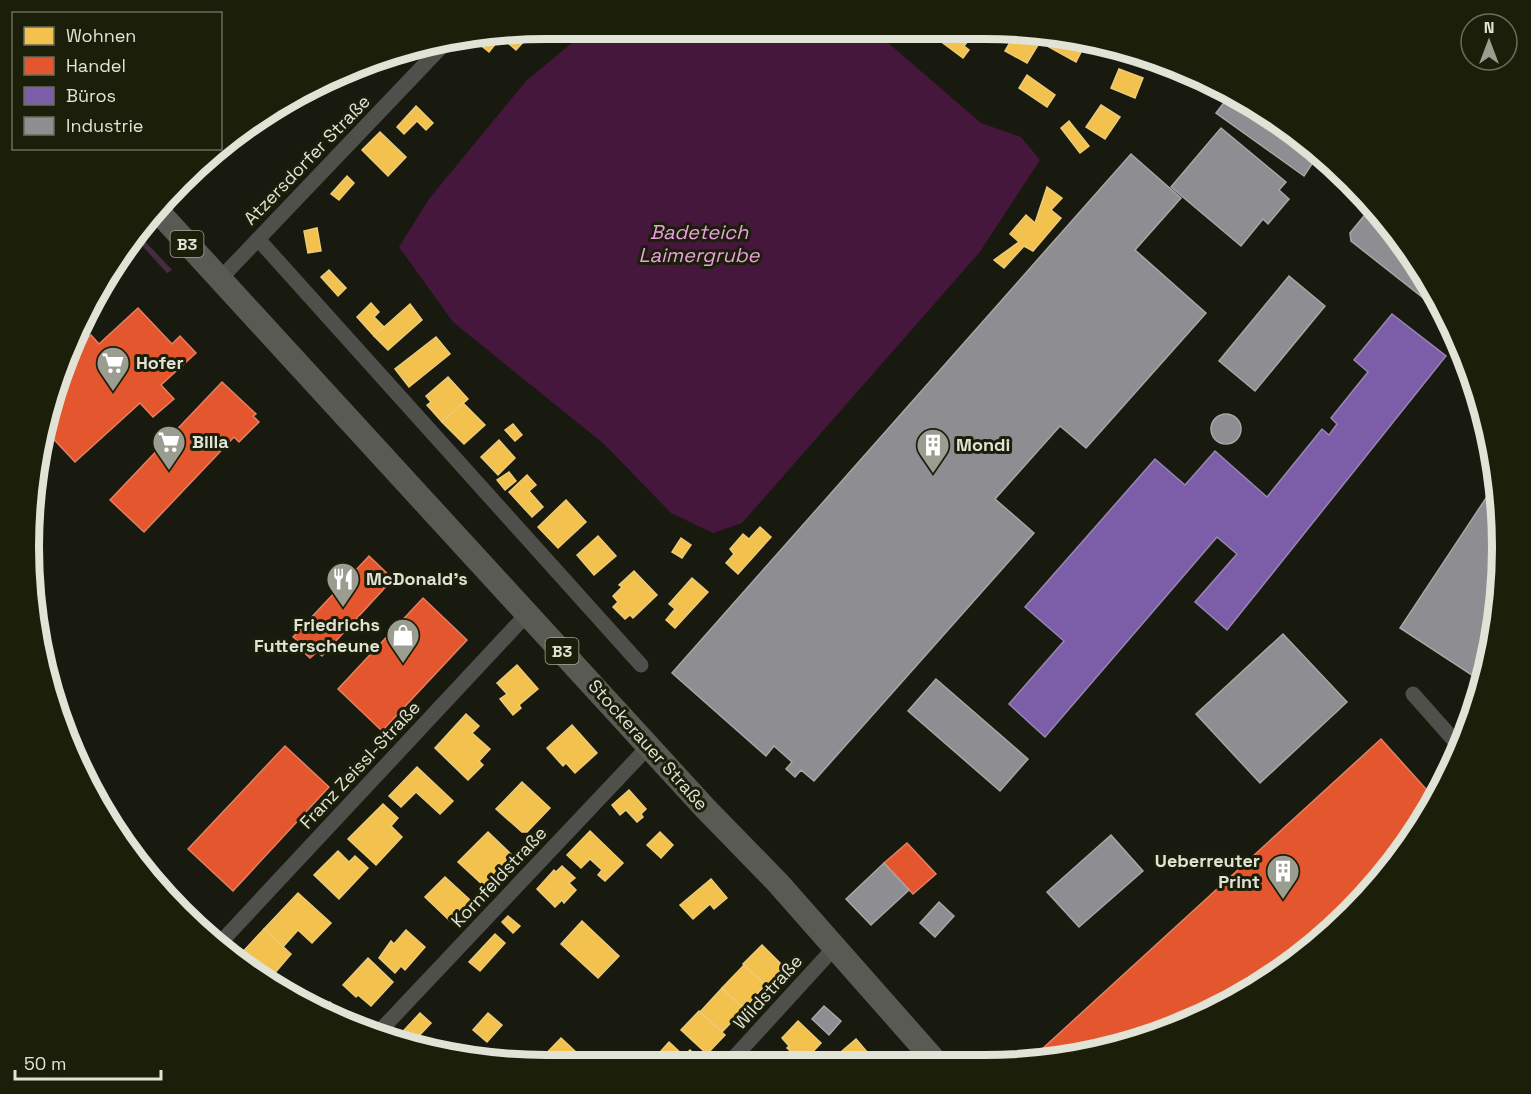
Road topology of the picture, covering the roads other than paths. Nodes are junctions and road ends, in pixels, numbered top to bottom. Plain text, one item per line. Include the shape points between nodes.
1 (437, 51) edge
2 (162, 216) edge
3 (258, 239) junction
4 (220, 279) junction
5 (528, 613) junction
6 (641, 665) dead end
7 (1413, 694) dead end
8 (1454, 740) edge
9 (649, 746) junction
10 (224, 939) edge
11 (835, 947) junction
12 (383, 1028) edge
13 (736, 1055) edge
14 (930, 1055) edge

1 - 3 street, Atzersdorfer Straße
2 - 4 main road, B3
3 - 4 street, Atzersdorfer Straße
3 - 6 street
4 - 5 main road, Stockerauer Straße / B3
5 - 9 main road, Stockerauer Straße / B3
5 - 10 street, Franz Zeissl-Straße
7 - 8 street
9 - 11 main road, Stockerauer Straße / B3
9 - 12 street, Kornfeldstraße
11 - 13 street, Wildstraße
11 - 14 main road, Stockerauer Straße / B3

